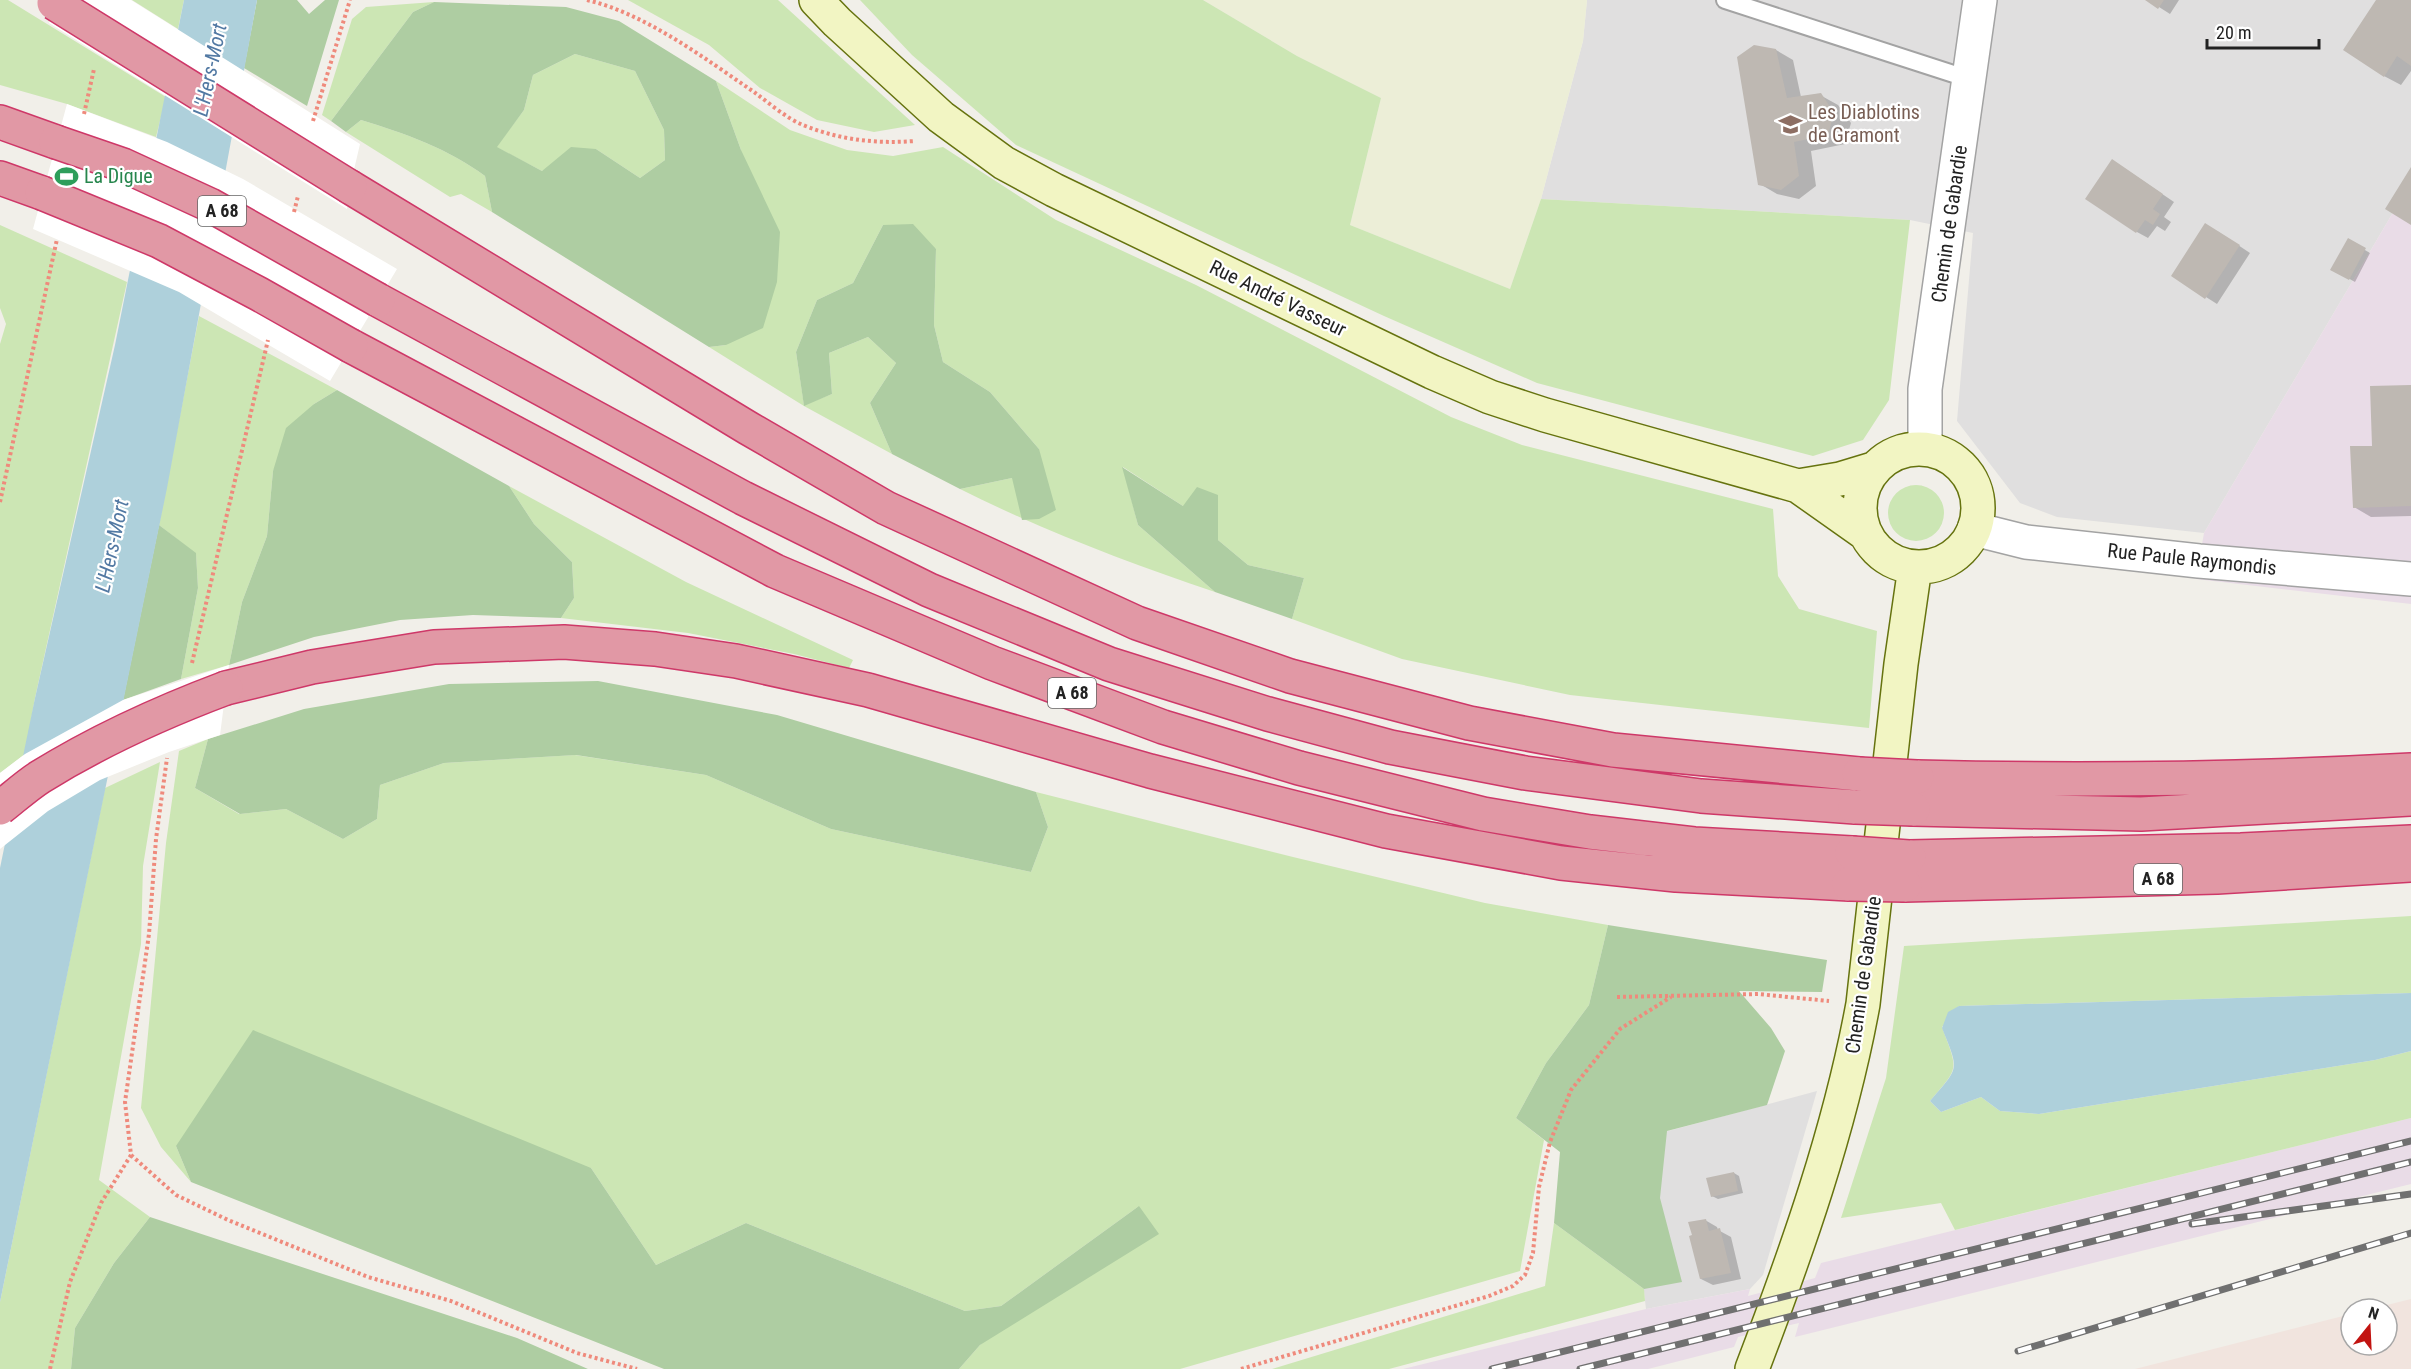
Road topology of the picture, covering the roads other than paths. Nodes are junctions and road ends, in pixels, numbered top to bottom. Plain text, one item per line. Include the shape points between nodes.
1 (816, 0) edge
2 (1725, 0) edge
3 (1980, 0) edge
4 (52, 1) edge
5 (1969, 79) junction
6 (0, 122) edge
7 (0, 178) edge
8 (1925, 448) junction
9 (1873, 469) junction
10 (1798, 486) junction
11 (1974, 529) junction
12 (1866, 534) junction
13 (1915, 567) junction
14 (2411, 579) edge
15 (2411, 770) edge
16 (2411, 799) edge
17 (0, 808) edge
18 (2411, 842) edge
19 (2411, 865) edge
20 (1851, 868) junction
21 (1907, 871) junction
22 (1752, 1369) edge

1 - 10 street, Rue André Vasseur via 941,117 1004,163 1053,190 1490,397
2 - 5 lane
3 - 5 street, Chemin de Gabardie
4 - 15 highway, bridge via 350,187 886,508 1137,622 1290,676 1468,723 1612,750 1859,774 2086,779 2280,777
5 - 8 street, Chemin de Gabardie via 1925,389
6 - 16 highway, A 68, bridge via 123,165 210,205 764,508 929,590 1109,664 1268,714 1390,747 1513,771 1701,796 1855,807 2141,814
7 - 20 highway, A 68, bridge via 159,241 775,571 992,663 1163,727 1299,768 1484,814
8 - 9 street via 1896,452
8 - 11 street via 1950,458 1969,477 1978,511
9 - 10 street, Rue André Vasseur
9 - 12 street via 1860,501 1860,518
10 - 12 street, Rue André Vasseur
11 - 13 street via 1965,545 1951,557 1934,565
11 - 14 street, Rue Paule Raymondis via 2026,542
12 - 13 street via 1891,560
13 - 22 street, Chemin de Gabardie via 1863,1004 1847,1083
17 - 20 highway, bridge via 38,779 86,751 226,688 312,667 434,647 564,642 655,649 735,661 868,690 1150,771 1386,831 1561,863 1676,875
18 - 21 highway, A 68
19 - 21 highway, A 68 via 2217,878
20 - 21 highway, A 68, bridge

